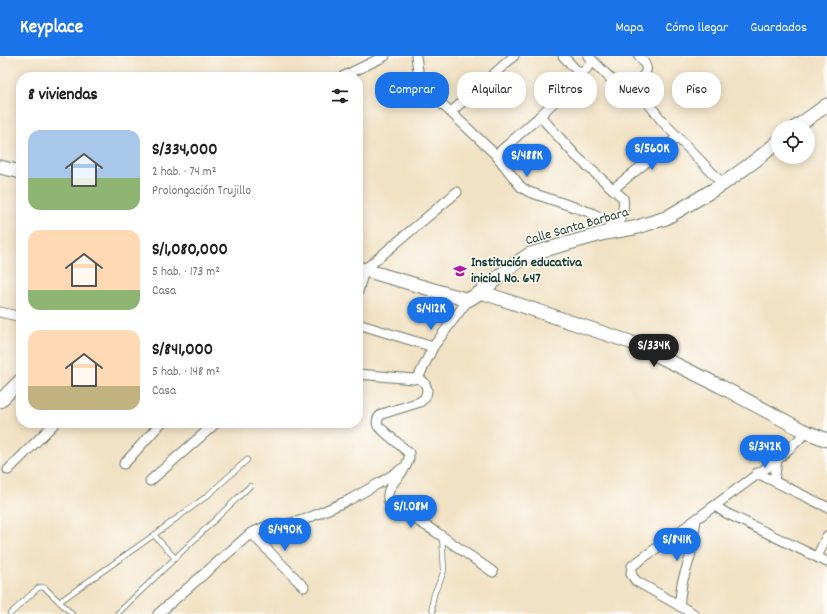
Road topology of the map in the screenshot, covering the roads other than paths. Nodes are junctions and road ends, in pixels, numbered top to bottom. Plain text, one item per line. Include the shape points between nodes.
1 (385, 56) edge
2 (416, 56) edge
3 (514, 56) edge
4 (563, 56) edge
5 (638, 56) edge
6 (591, 59) edge
7 (352, 72) edge
8 (578, 72) edge
9 (581, 72) edge
10 (646, 72) edge
11 (605, 73) edge
12 (827, 106) edge
13 (548, 108) edge
14 (652, 108) edge
15 (451, 112) junction
16 (540, 116) junction
17 (806, 120) edge
18 (678, 137) junction
19 (771, 148) edge
20 (496, 155) junction
21 (0, 167) edge
22 (16, 171) edge
23 (723, 184) junction
24 (613, 189) junction
25 (457, 192) dead end
26 (605, 220) junction
27 (618, 226) junction
28 (605, 233) junction
29 (363, 267) edge
30 (363, 270) edge
31 (481, 292) junction
32 (468, 300) junction
33 (0, 312) edge
34 (16, 316) edge
35 (363, 326) edge
36 (433, 347) junction
37 (363, 374) edge
38 (418, 378) junction
39 (16, 385) edge
40 (0, 400) edge
41 (50, 428) edge
42 (156, 428) edge
43 (210, 428) edge
44 (807, 432) junction
45 (827, 440) edge
46 (247, 460) dead end
47 (777, 460) junction
48 (124, 464) dead end
49 (406, 466) junction
50 (8, 470) dead end
51 (757, 473) junction
52 (150, 481) dead end
53 (774, 481) junction
54 (250, 486) dead end
55 (715, 506) junction
56 (827, 507) edge
57 (696, 520) junction
58 (251, 533) junction
59 (154, 535) junction
60 (442, 536) junction
61 (827, 536) edge
62 (817, 557) junction
63 (175, 558) junction
64 (827, 562) edge
65 (493, 572) dead end
66 (304, 587) dead end
67 (59, 602) junction
68 (679, 606) junction
69 (10, 614) edge
70 (72, 614) edge
71 (117, 614) edge
72 (158, 614) edge
73 (433, 614) edge
74 (694, 614) edge

1 - 7 street
2 - 15 street via 419,78 426,89
3 - 15 street
4 - 8 street
5 - 10 street via 646,64
6 - 9 street
6 - 11 street
12 - 17 street
13 - 16 street
14 - 18 street
15 - 20 street
16 - 20 street
16 - 24 street via 576,156
18 - 23 street
18 - 24 street
19 - 23 street, Calle Santa Barbara
20 - 26 street via 521,187 529,192 592,213
21 - 22 street
23 - 27 street, Calle Santa Barbara via 666,218 634,228
24 - 27 street via 625,203
25 - 29 street
26 - 27 street
26 - 28 street
27 - 28 street, Calle Santa Barbara
28 - 31 street, Calle Santa Barbara via 530,254 513,264
30 - 32 street
31 - 32 street, Calle Santa Barbara
31 - 44 street via 630,342
32 - 36 street, Calle Santa Barbara
33 - 34 street
35 - 36 street
36 - 38 street, Calle Santa Barbara
37 - 38 street
38 - 49 street via 427,387 425,399 382,414 377,421 378,426 409,453 410,458
39 - 40 street
41 - 50 street
42 - 48 street
43 - 52 street
44 - 45 street
44 - 47 street
46 - 59 lane via 206,496
47 - 51 street
47 - 53 street
49 - 58 street via 320,514 287,524 263,527
49 - 60 street via 388,491 388,501 401,512
51 - 53 street
51 - 55 street
53 - 56 street
54 - 63 lane
55 - 57 street
55 - 62 street via 726,514
57 - 68 street
57 - 68 street via 634,564 631,569 636,581
58 - 66 street
58 - 72 street
59 - 63 lane
59 - 67 lane
60 - 65 street
60 - 73 lane via 444,570 434,594
61 - 62 street
62 - 64 street
63 - 71 lane
67 - 69 lane via 42,587
67 - 70 lane
68 - 74 street

